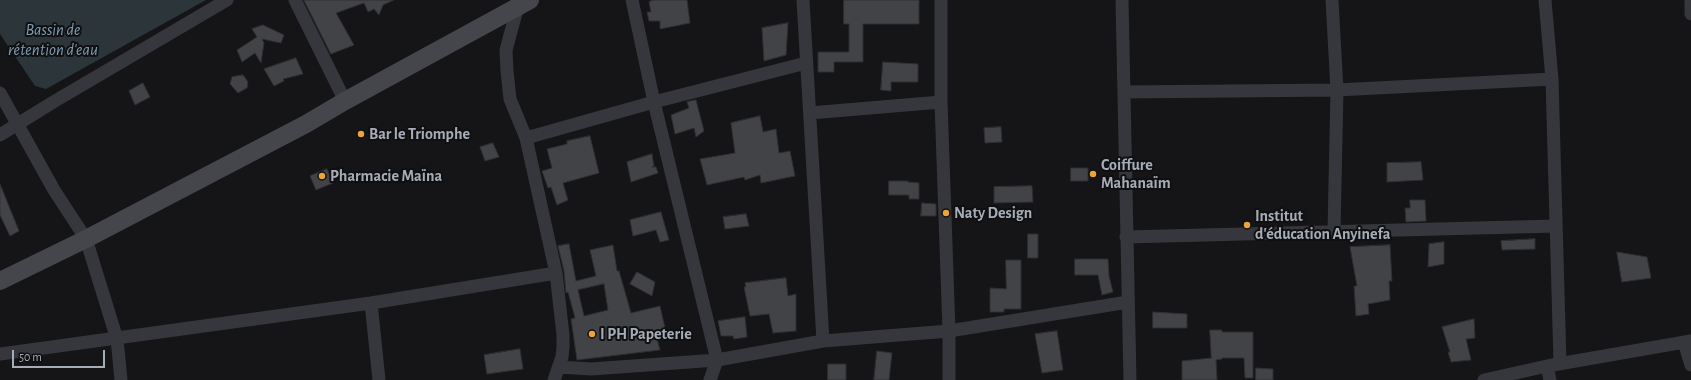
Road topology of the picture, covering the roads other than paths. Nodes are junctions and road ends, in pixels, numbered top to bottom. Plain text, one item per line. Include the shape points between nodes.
1 (228, 0) edge
2 (295, 0) edge
3 (632, 0) edge
4 (803, 0) edge
5 (941, 0) edge
6 (1122, 0) edge
7 (1332, 0) edge
8 (1545, 0) edge
9 (1691, 0) edge
10 (523, 2) edge
11 (1691, 14) edge
12 (806, 64) junction
13 (1552, 79) junction
14 (1337, 90) junction
15 (1124, 92) junction
16 (0, 93) edge
17 (345, 101) junction
18 (654, 102) junction
19 (941, 102) junction
20 (810, 113) junction
21 (16, 124) junction
22 (0, 135) edge
23 (526, 138) junction
24 (1556, 226) junction
25 (1334, 231) junction
26 (1126, 237) junction
27 (86, 240) junction
28 (556, 273) junction
29 (0, 282) edge
30 (1128, 302) junction
31 (371, 303) junction
32 (949, 331) junction
33 (117, 338) junction
34 (823, 341) junction
35 (1688, 341) edge
36 (0, 354) edge
37 (717, 360) junction
38 (1560, 363) junction
39 (1691, 365) edge
40 (1547, 366) junction
41 (559, 367) junction
42 (121, 380) edge
43 (379, 380) edge
44 (554, 380) edge
45 (710, 380) edge
46 (949, 380) edge
47 (1130, 380) edge
48 (1484, 380) edge
49 (1550, 380) edge

1 - 21 street
2 - 17 street
3 - 18 street
4 - 12 street
5 - 19 street
6 - 15 street
7 - 14 street
8 - 13 street
9 - 11 street
10 - 17 street
10 - 23 street via 506,50 510,99
12 - 18 street
12 - 20 street
13 - 14 street
13 - 24 street
14 - 15 street
14 - 25 street
15 - 26 street
16 - 21 street
17 - 27 street
18 - 23 street
18 - 37 street
19 - 20 street
19 - 32 street
20 - 34 street
21 - 22 street
21 - 27 street
23 - 28 street
24 - 25 street
24 - 38 street
25 - 26 street
26 - 30 street
27 - 29 street
27 - 33 street
28 - 31 street
28 - 41 street via 563,335
30 - 32 street
30 - 47 street
31 - 33 street
31 - 43 street
32 - 34 street
32 - 46 street
33 - 36 street
33 - 42 street
34 - 37 street
35 - 38 street
35 - 39 street
37 - 41 street via 591,369
37 - 45 street
38 - 40 street
40 - 48 street
40 - 49 street
41 - 44 street

